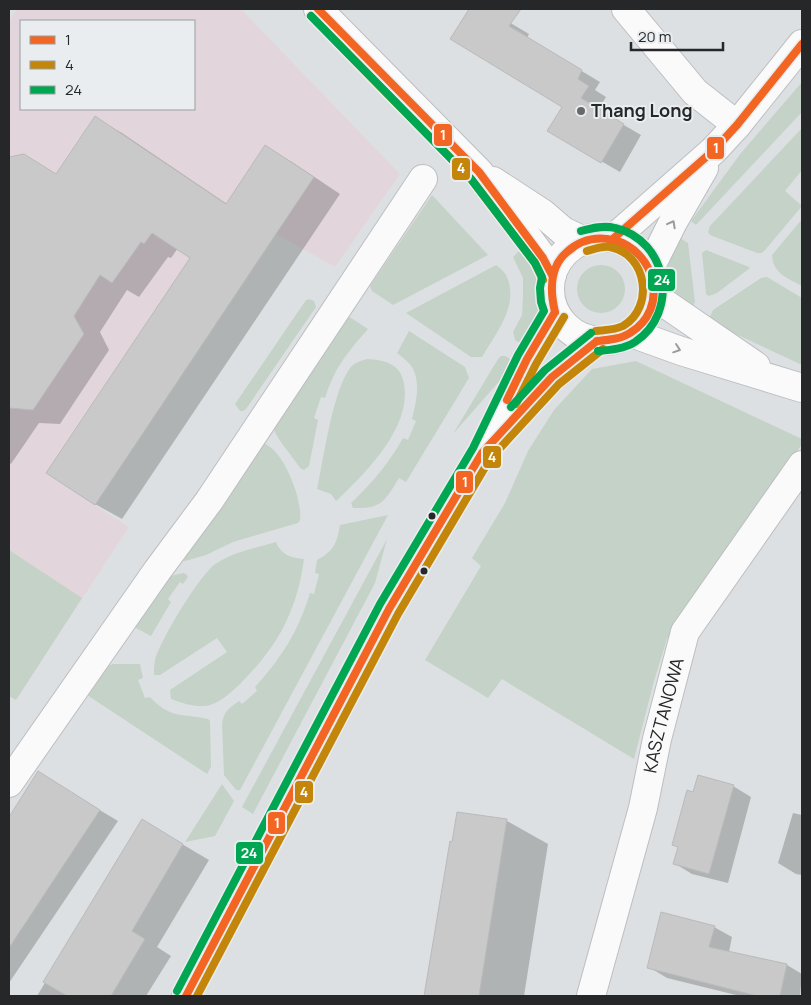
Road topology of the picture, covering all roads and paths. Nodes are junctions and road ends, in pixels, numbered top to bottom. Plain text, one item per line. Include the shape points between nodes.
1 (318, 9) edge
2 (626, 9) edge
3 (802, 44) edge
4 (737, 125) junction
5 (714, 150) junction
6 (479, 172) junction
7 (423, 179) dead end
8 (614, 238) junction
9 (584, 240) junction
10 (650, 268) junction
11 (552, 275) junction
12 (654, 296) junction
13 (555, 312) junction
14 (631, 333) junction
15 (598, 341) junction
16 (776, 380) junction
17 (802, 388) edge
18 (482, 453) junction
19 (802, 466) edge
20 (9, 783) edge
21 (186, 996) edge
22 (591, 996) edge

1 - 6 street
2 - 4 street via 695,92
3 - 4 street
4 - 5 street
5 - 8 street
10 -> 5 street
6 - 9 street via 542,213 563,231
6 - 11 street
7 - 20 street via 210,501 157,571
8 - 9 street
8 - 10 street via 641,254
9 - 11 street via 559,260
10 - 12 street
11 - 13 street via 551,300
12 - 14 street via 646,317
12 - 16 street
13 - 15 street via 580,337
13 - 18 street via 527,358
14 - 15 street via 615,340
14 -> 16 street
15 - 18 street via 552,377
16 - 17 street
18 - 21 street via 389,609
19 - 22 street, KASZTANOWA via 684,632 643,808

